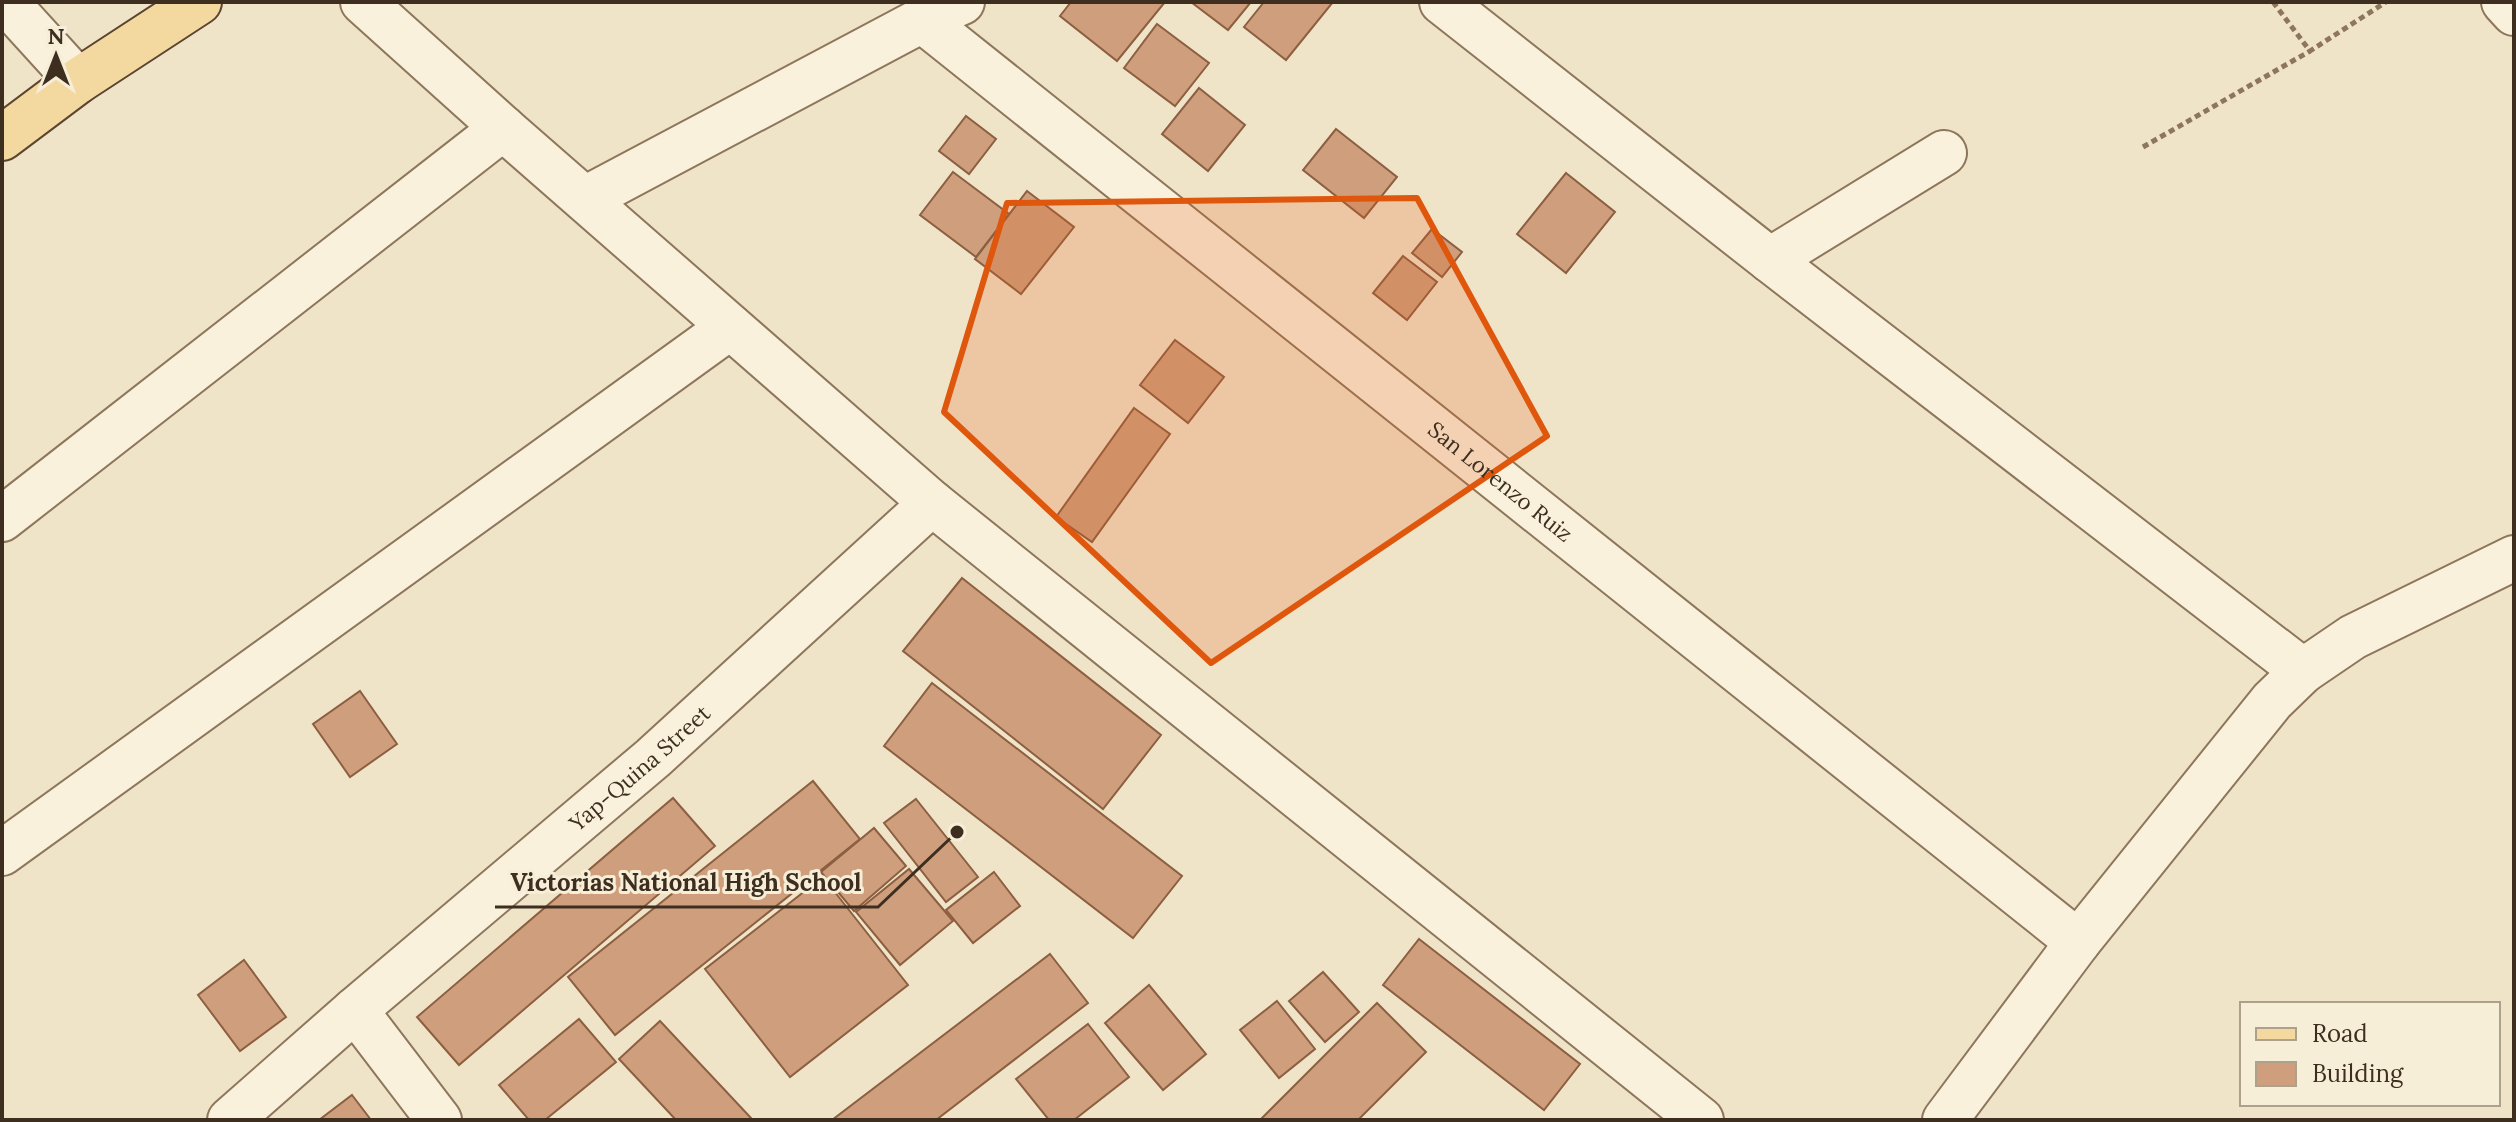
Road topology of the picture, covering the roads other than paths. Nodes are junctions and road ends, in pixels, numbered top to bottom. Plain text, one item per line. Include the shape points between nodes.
1 (6, 2) edge
2 (199, 2) edge
3 (363, 2) edge
4 (962, 2) edge
5 (1442, 2) edge
6 (2504, 2) edge
7 (2514, 13) edge
8 (922, 20) junction
9 (78, 81) junction
10 (503, 128) junction
11 (2, 138) edge
12 (1944, 153) dead end
13 (585, 199) junction
14 (1770, 260) junction
15 (730, 327) junction
16 (932, 503) junction
17 (2, 519) edge
18 (2514, 558) edge
19 (2303, 671) junction
20 (2, 853) edge
21 (2078, 942) junction
22 (355, 1010) junction
23 (230, 1120) edge
24 (439, 1120) edge
25 (1701, 1120) edge
26 (1945, 1120) edge

1 - 9 street
2 - 9 main road
3 - 10 street
4 - 8 street
5 - 14 street
6 - 7 street
8 - 13 street
8 - 21 street, San Lorenzo Ruiz
9 - 11 main road
10 - 13 street
10 - 17 street
12 - 14 street
13 - 15 street
14 - 19 street
15 - 16 street
15 - 20 street
16 - 22 street, Yap-Quina Street via 653,758
16 - 25 street
18 - 19 street via 2353,637
19 - 21 street via 2272,701
21 - 26 street
22 - 23 street, Yap-Quina Street
22 - 24 street

